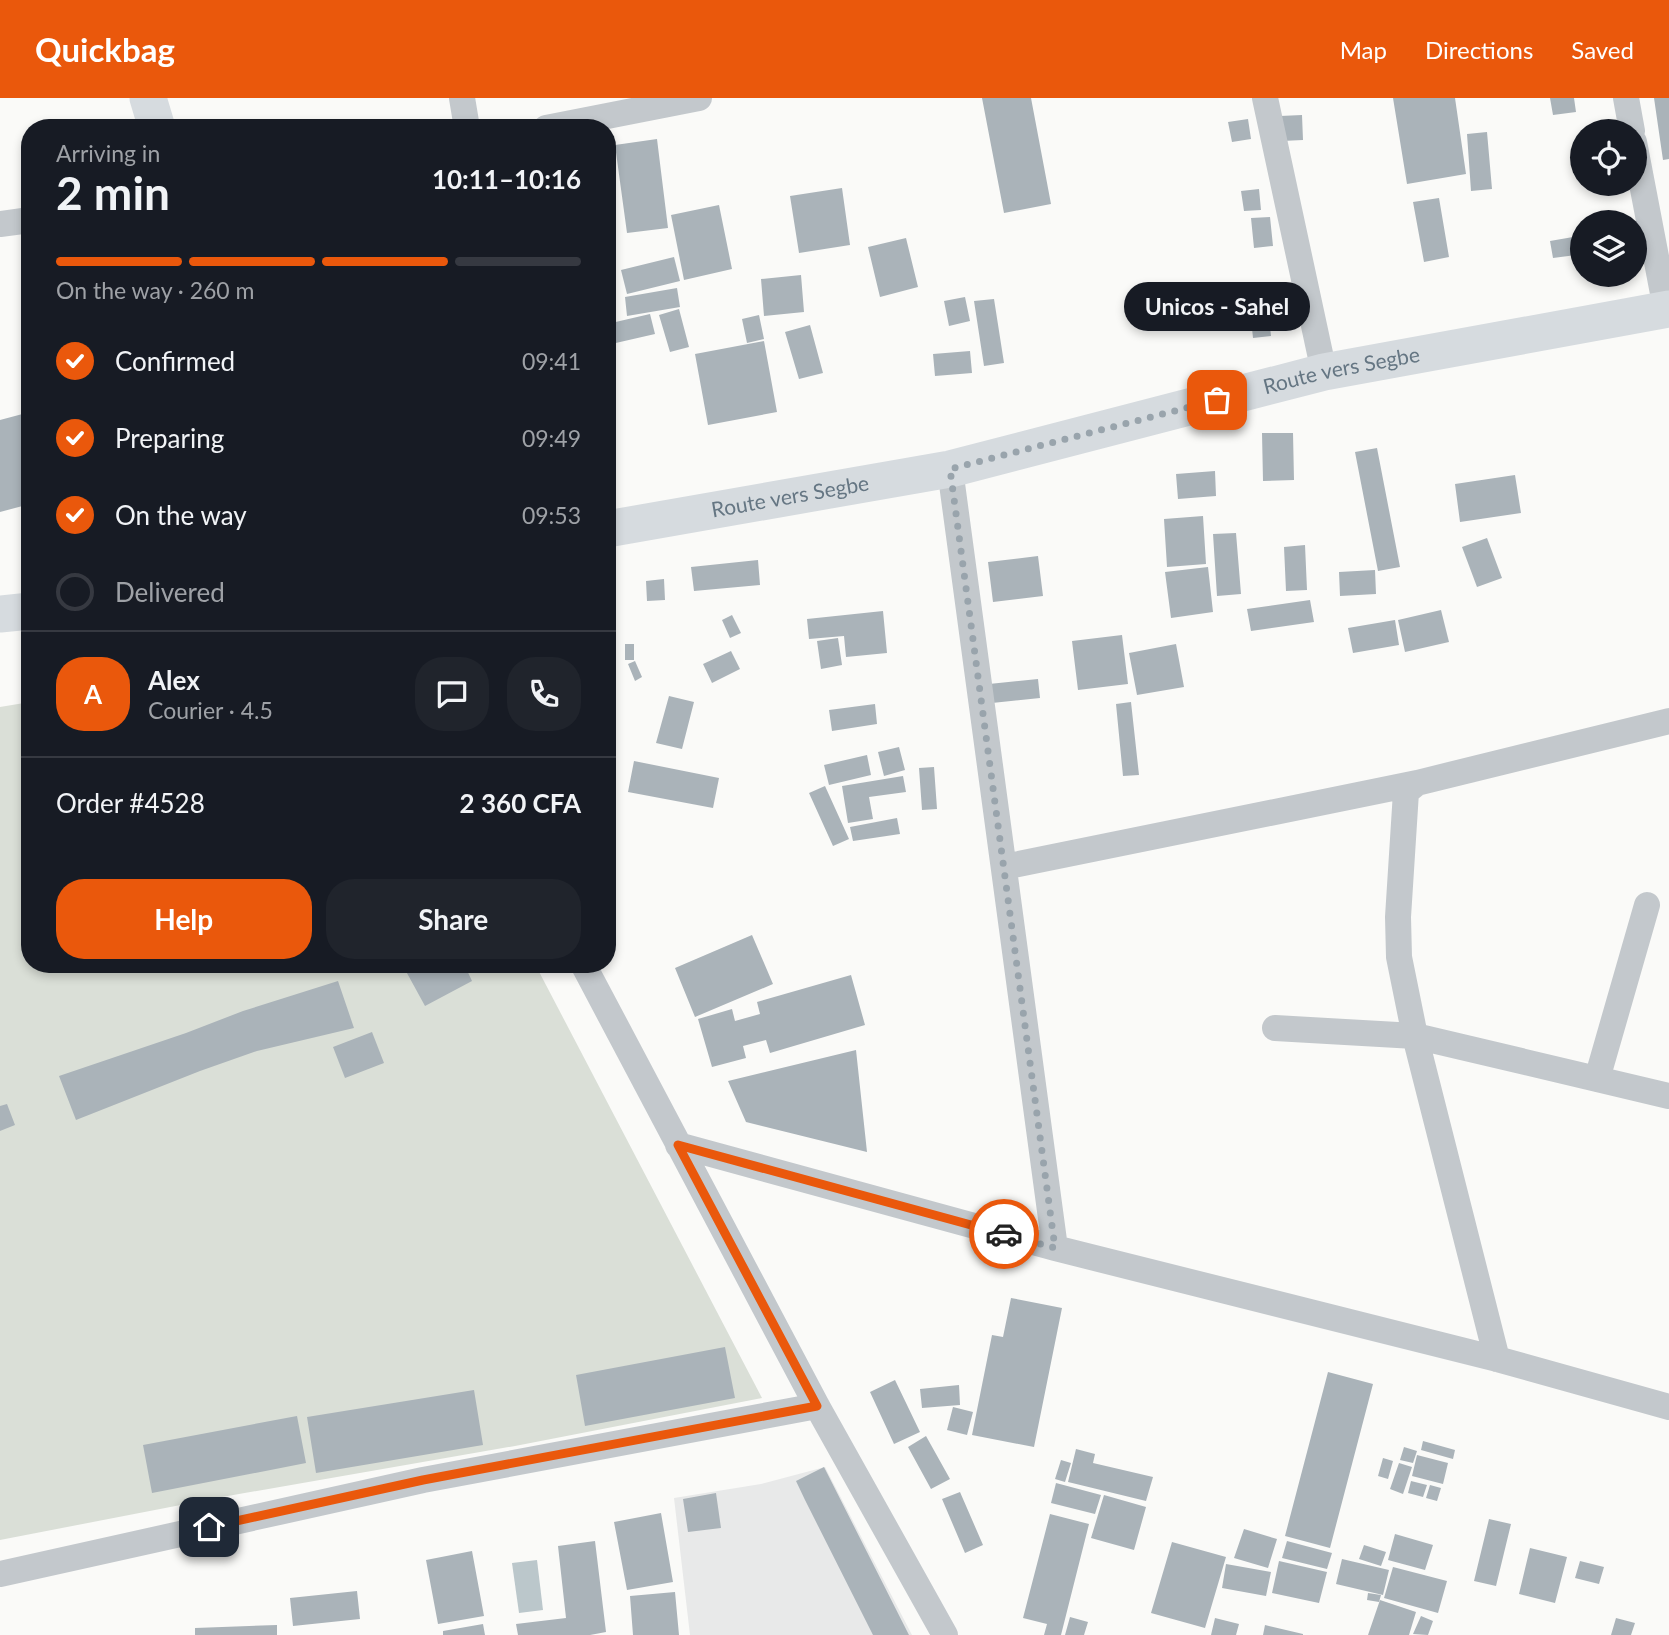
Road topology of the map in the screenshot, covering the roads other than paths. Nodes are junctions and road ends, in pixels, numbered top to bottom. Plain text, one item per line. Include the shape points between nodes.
1 (148, 98) edge
2 (462, 98) edge
3 (699, 98) edge
4 (1265, 98) edge
5 (1626, 98) edge
6 (154, 119) edge
7 (466, 119) edge
8 (592, 119) edge
9 (1630, 119) edge
10 (1645, 196) edge
11 (21, 221) edge
12 (0, 224) edge
13 (1668, 309) edge
14 (1324, 372) junction
15 (950, 469) junction
16 (616, 527) edge
17 (21, 612) edge
18 (0, 614) edge
19 (1669, 721) edge
20 (1417, 783) junction
21 (1004, 867) junction
22 (1647, 905) dead end
23 (588, 973) edge
24 (1275, 1028) dead end
25 (1415, 1036) junction
26 (1597, 1079) junction
27 (1669, 1097) edge
28 (678, 1145) junction
29 (1055, 1248) junction
30 (1497, 1359) junction
31 (817, 1406) junction
32 (1669, 1407) edge
33 (0, 1574) edge
34 (945, 1635) edge

1 - 6 main road
2 - 7 street
3 - 8 street
4 - 14 street
5 - 9 street
10 - 13 street
11 - 12 street
13 - 14 main road, Route vers Segbe
14 - 15 main road, Route vers Segbe
15 - 16 main road, Route vers Segbe
15 - 21 street
17 - 18 main road
19 - 20 street
20 - 21 street
20 - 25 street via 1405,792 1398,917 1399,957
21 - 29 street
22 - 26 street
23 - 28 street
24 - 25 street
25 - 26 street
25 - 30 street
26 - 27 street
28 - 29 street
28 - 31 street
29 - 30 street
30 - 32 street
31 - 33 street via 423,1480
31 - 34 street

